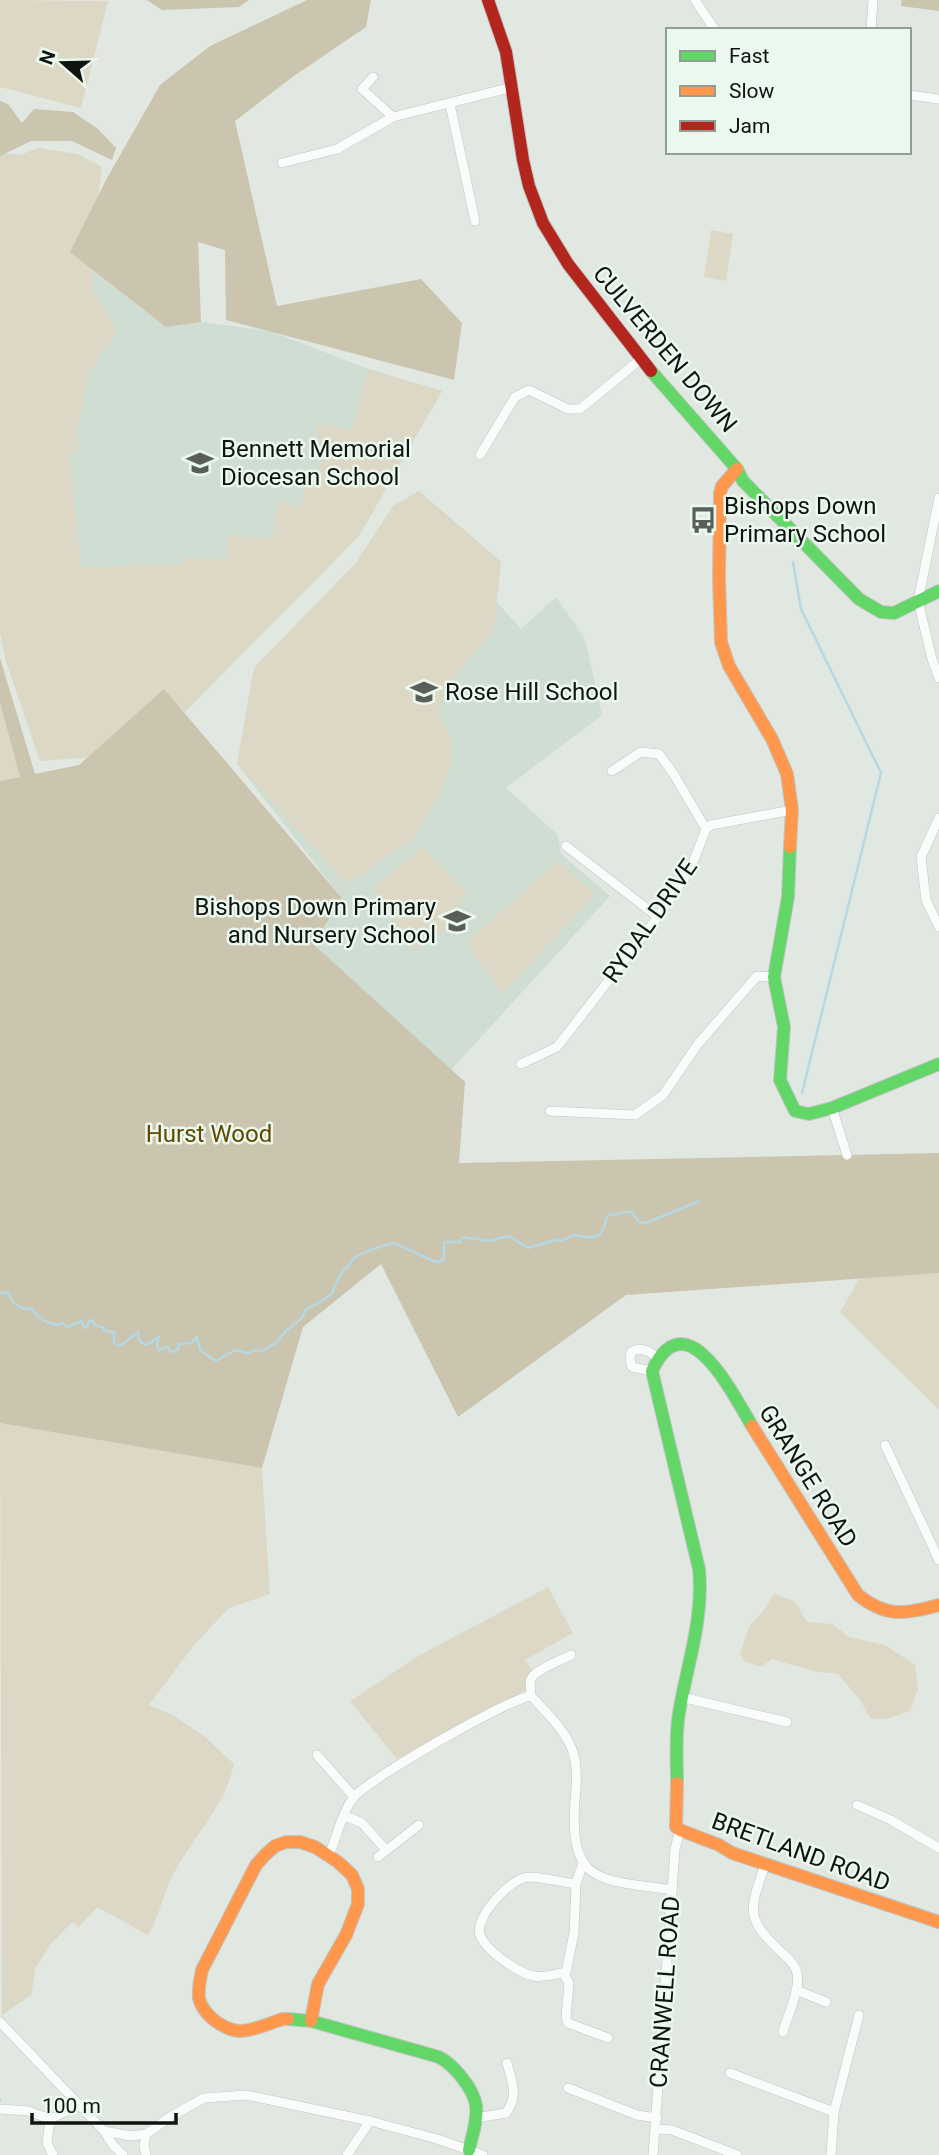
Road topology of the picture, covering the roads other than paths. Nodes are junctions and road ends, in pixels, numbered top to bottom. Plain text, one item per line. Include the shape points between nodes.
1 (488, 0) edge
2 (695, 0) edge
3 (873, 0) edge
4 (712, 28) edge
5 (871, 28) edge
6 (373, 77) dead end
7 (513, 87) junction
8 (911, 95) edge
9 (939, 99) edge
10 (450, 103) junction
11 (393, 117) junction
12 (282, 163) dead end
13 (475, 221) dead end
14 (642, 358) junction
15 (480, 455) dead end
16 (737, 469) junction
17 (939, 498) edge
18 (939, 591) edge
19 (918, 601) junction
20 (939, 678) edge
21 (612, 771) dead end
22 (792, 810) junction
23 (939, 818) edge
24 (706, 829) junction
25 (566, 846) dead end
26 (658, 917) junction
27 (939, 927) edge
28 (774, 977) junction
29 (521, 1064) dead end
30 (939, 1064) edge
31 (832, 1108) junction
32 (550, 1111) dead end
33 (847, 1155) dead end
34 (885, 1445) dead end
35 (939, 1560) edge
36 (939, 1605) edge
37 (571, 1655) dead end
38 (531, 1696) junction
39 (681, 1697) junction
40 (678, 1716) joint
41 (787, 1721) dead end
42 (317, 1755) dead end
43 (354, 1797) junction
44 (857, 1805) dead end
45 (345, 1816) junction
46 (419, 1825) dead end
47 (680, 1830) junction
48 (939, 1849) edge
49 (386, 1850) junction
50 (329, 1855) junction
51 (378, 1857) dead end
52 (583, 1863) junction
53 (765, 1865) junction
54 (576, 1884) junction
55 (672, 1890) junction
56 (939, 1923) edge
57 (563, 1973) junction
58 (796, 1990) junction
59 (826, 2002) dead end
60 (859, 2015) dead end
61 (311, 2021) junction
62 (0, 2022) edge
63 (783, 2032) dead end
64 (608, 2038) dead end
65 (507, 2063) dead end
66 (730, 2073) dead end
67 (568, 2088) dead end
68 (79, 2105) junction
69 (0, 2109) edge
70 (834, 2112) junction
71 (476, 2118) junction
72 (50, 2119) junction
73 (370, 2120) junction
74 (657, 2124) junction
75 (104, 2130) junction
76 (146, 2134) junction
77 (470, 2150) junction
78 (53, 2155) edge
79 (124, 2155) edge
80 (146, 2155) edge
81 (347, 2155) edge
82 (483, 2155) edge
83 (653, 2155) edge
84 (737, 2155) edge
85 (831, 2155) edge

1 - 7 street, CULVERDEN DOWN via 504,40
2 - 4 street
3 - 5 street
6 - 11 street via 362,89
7 - 10 street
7 - 14 street, CULVERDEN DOWN via 538,214 553,243
8 - 9 street
10 - 11 street
10 - 13 street
11 - 12 street via 337,149
14 - 15 street via 580,409 568,409 529,390 518,394
14 - 16 street, CULVERDEN DOWN
16 - 19 street, CULVERDEN DOWN via 743,481 859,599 887,613
16 - 22 street via 720,493 721,642 729,666 787,774
17 - 19 street
18 - 19 street, CULVERDEN DOWN
19 - 20 street
21 - 24 street via 642,752 659,754
22 - 24 street, RYDAL DRIVE
22 - 28 street via 788,897
23 - 27 street via 921,857 926,900
24 - 26 street, RYDAL DRIVE via 691,869
25 - 26 street
26 - 29 street, RYDAL DRIVE via 557,1047
28 - 31 street via 784,1027 780,1080 794,1111 809,1114
28 - 32 street via 757,976 698,1044 663,1095 635,1115
30 - 31 street
31 - 33 street
34 - 35 street
36 - 39 street, GRANGE ROAD via 907,1613 888,1612 872,1607 858,1595 713,1363 687,1344 667,1348 654,1365 701,1588
37 - 38 street via 532,1678
38 - 43 street via 496,1710 424,1751
38 - 52 street via 572,1747 577,1779 573,1826
39 - 40 street, GRANGE ROAD
39 - 41 street
40 - 47 street, BRETLAND ROAD via 675,1818
42 - 43 street
43 - 45 street
44 - 48 street
45 - 49 street via 362,1823
45 - 50 street
46 - 49 street
47 - 53 street, BRETLAND ROAD
47 - 55 street, CRANWELL ROAD
49 - 51 street
50 - 61 street via 355,1878 359,1897 357,1915 319,1980
50 - 61 street via 297,1840 279,1843 268,1851 256,1865 202,1970 199,1986 199,2000 207,2013 229,2029 242,2031 283,2019
52 - 54 street
52 - 55 street via 603,1877
53 - 56 street, BRETLAND ROAD
53 - 58 street via 752,1909 754,1922 793,1963 798,1975
54 - 57 street via 573,1933
54 - 57 street via 526,1877 517,1881 486,1912 479,1929 480,1937 504,1962 535,1977
55 - 74 street, CRANWELL ROAD
57 - 64 street via 569,1983 568,2023
58 - 59 street
58 - 63 street
60 - 70 street
61 - 71 street via 448,2062 460,2073 476,2103
62 - 68 street
65 - 71 street via 512,2105 506,2113
66 - 70 street
67 - 74 street
68 - 72 street
68 - 75 street
69 - 72 street via 28,2111
70 - 85 street
71 - 77 street
72 - 78 street via 47,2143
73 - 76 street via 236,2095 205,2098
73 - 77 street
73 - 81 street
74 - 83 street, CRANWELL ROAD
74 - 84 street
75 - 76 street
75 - 79 street
76 - 80 street
77 - 82 street

